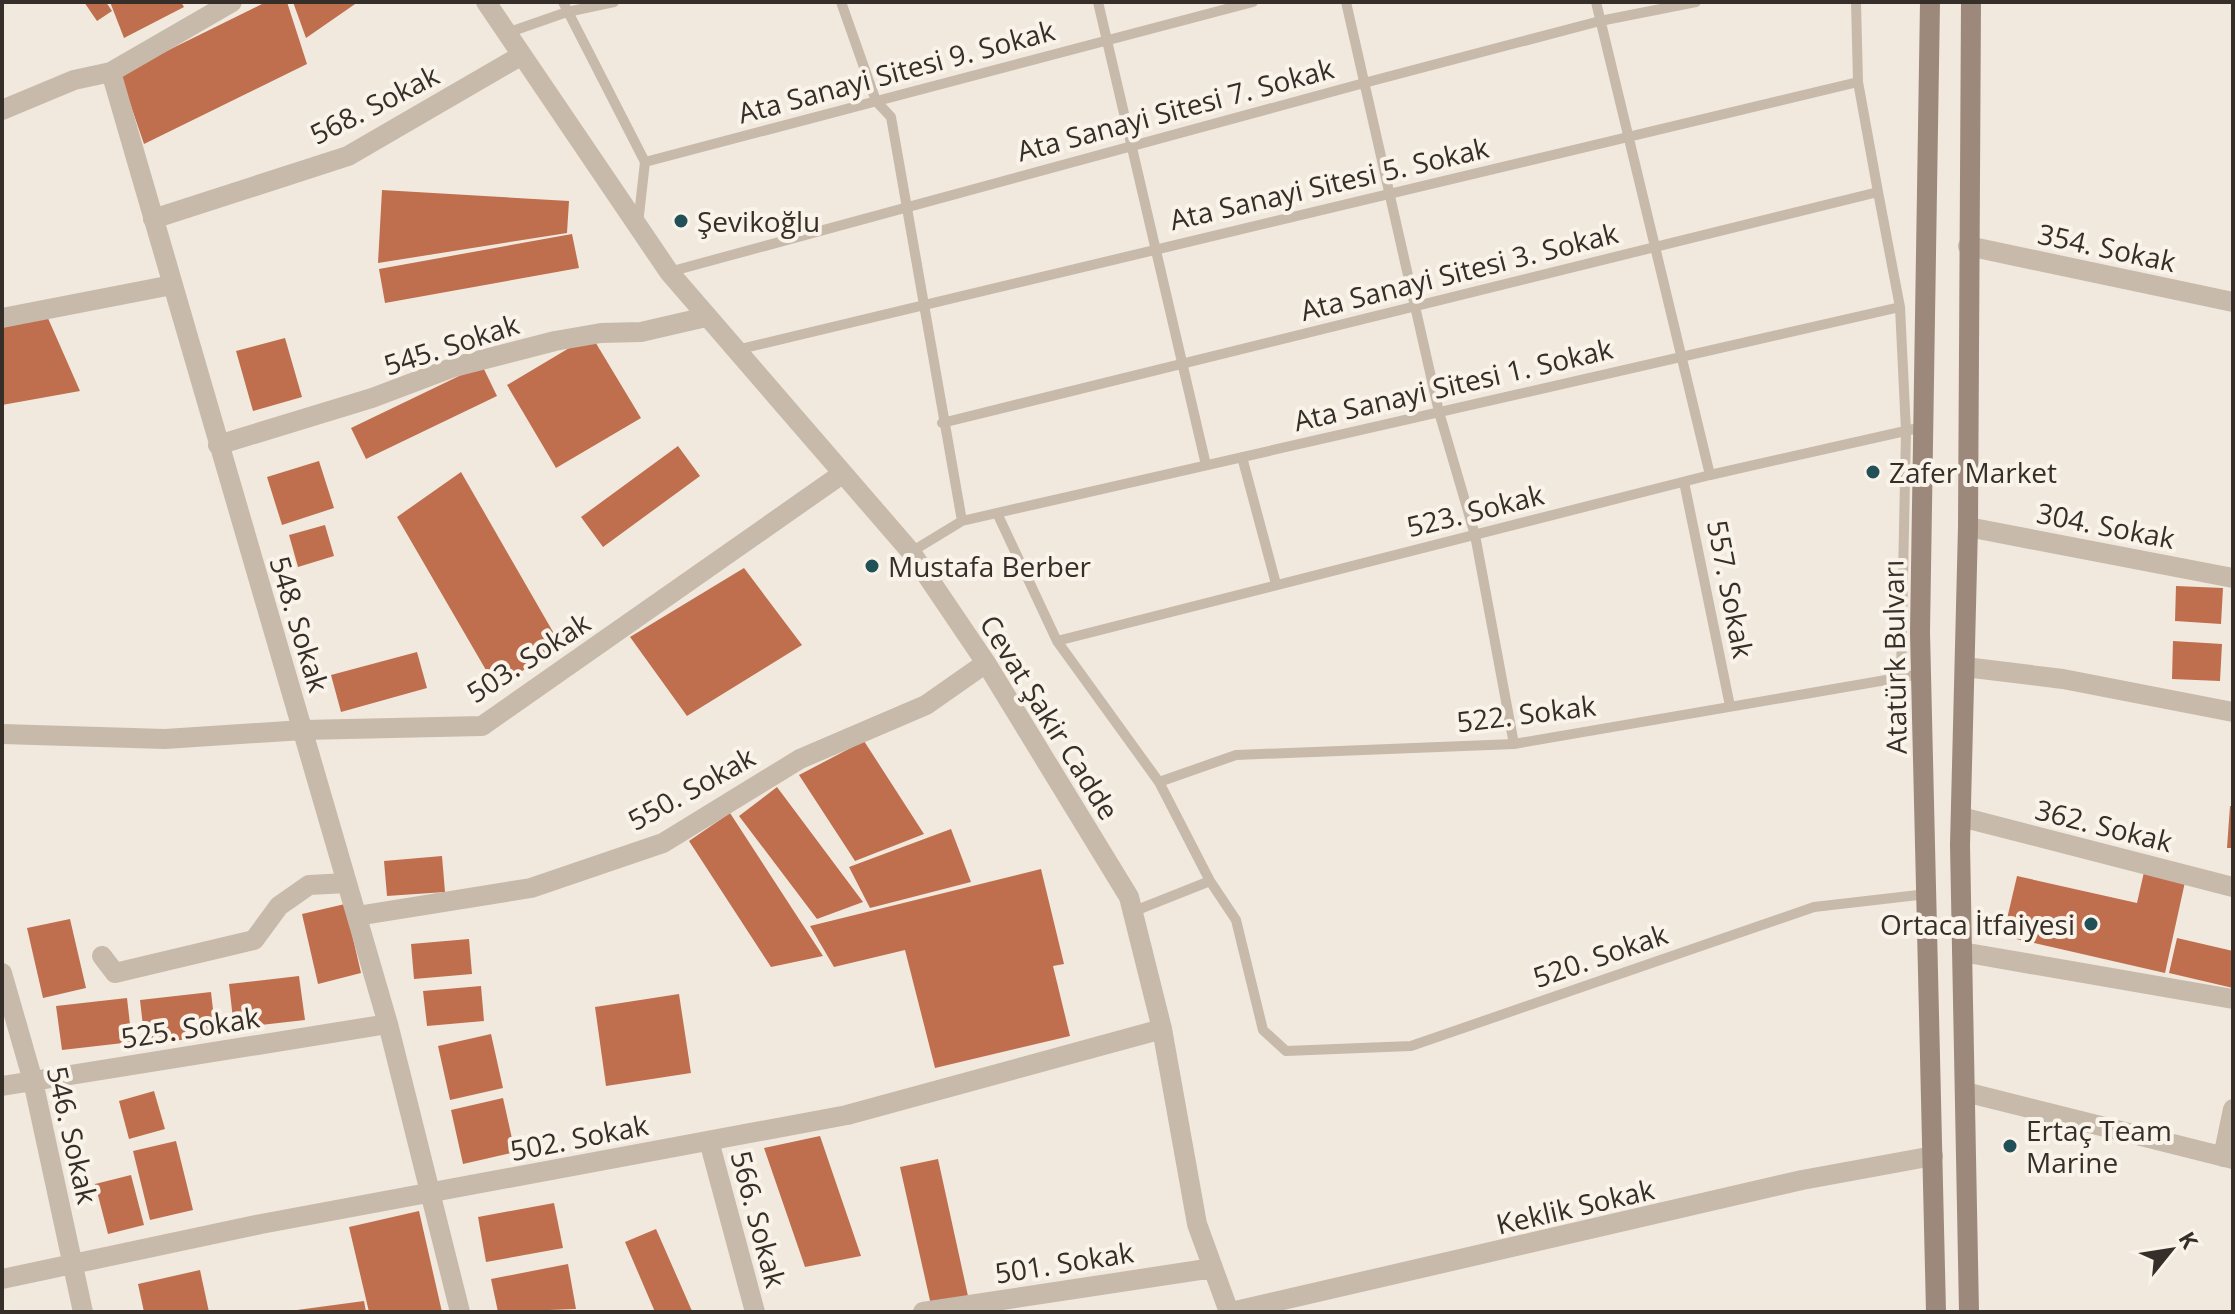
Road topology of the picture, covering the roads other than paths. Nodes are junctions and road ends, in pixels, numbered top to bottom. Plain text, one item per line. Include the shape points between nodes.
1 (232, 2) edge
2 (486, 2) edge
3 (614, 2) edge
4 (841, 2) edge
5 (1098, 2) edge
6 (1253, 2) edge
7 (1346, 2) edge
8 (1596, 2) edge
9 (1696, 2) edge
10 (1856, 2) edge
11 (1930, 2) edge
12 (1971, 2) edge
13 (565, 7) edge
14 (1600, 21) junction
15 (507, 33) junction
16 (1108, 40) junction
17 (522, 55) junction
18 (111, 72) junction
19 (1858, 82) junction
20 (1364, 83) junction
21 (876, 101) junction
22 (2, 110) edge
23 (1629, 136) junction
24 (1132, 144) junction
25 (645, 162) junction
26 (1878, 192) junction
27 (1389, 194) junction
28 (908, 205) junction
29 (153, 219) junction
30 (638, 226) junction
31 (1968, 246) junction
32 (1656, 247) junction
33 (1156, 249) junction
34 (669, 272) junction
35 (172, 285) junction
36 (2233, 302) edge
37 (923, 305) junction
38 (1414, 307) junction
39 (1900, 307) junction
40 (706, 317) junction
41 (2, 318) edge
42 (734, 350) junction
43 (1682, 357) junction
44 (1183, 364) junction
45 (1439, 412) junction
46 (942, 423) junction
47 (1914, 429) junction
48 (218, 445) junction
49 (1242, 457) junction
50 (1206, 465) junction
51 (842, 474) junction
52 (1710, 475) junction
53 (1684, 482) junction
54 (997, 513) junction
55 (962, 521) junction
56 (1968, 527) junction
57 (1475, 535) junction
58 (911, 552) junction
59 (2233, 578) edge
60 (1276, 584) junction
61 (1057, 641) junction
62 (986, 663) junction
63 (1965, 667) junction
64 (1911, 675) junction
65 (1730, 706) junction
66 (2233, 712) edge
67 (303, 730) junction
68 (2, 734) edge
69 (1514, 744) junction
70 (1159, 782) junction
71 (1961, 817) junction
72 (1210, 881) junction
73 (347, 883) junction
74 (2233, 887) edge
75 (1927, 894) junction
76 (1132, 912) junction
77 (357, 916) junction
78 (1962, 952) junction
79 (102, 956) dead end
80 (2, 973) edge
81 (2233, 999) edge
82 (388, 1024) junction
83 (1162, 1029) junction
84 (33, 1081) junction
85 (2, 1086) edge
86 (1965, 1092) junction
87 (2233, 1109) edge
88 (709, 1141) junction
89 (1933, 1156) junction
90 (2228, 1158) edge
91 (432, 1193) junction
92 (75, 1264) junction
93 (1213, 1268) junction
94 (2, 1279) edge
95 (1015, 1305) edge
96 (83, 1312) edge
97 (460, 1312) edge
98 (755, 1312) edge
99 (923, 1312) edge
100 (1230, 1312) edge
101 (1936, 1312) edge
102 (1969, 1312) edge

1 - 18 street
2 - 15 street, Cevat Şakir Cadde
3 - 13 lane
4 - 21 lane
5 - 16 lane
6 - 16 lane, Ata Sanayi Sitesi 9. Sokak
7 - 20 lane
8 - 14 lane
9 - 14 lane, Ata Sanayi Sitesi 7. Sokak
10 - 19 lane
11 - 47 main road, Atatürk Bulvarı
12 - 31 main road
13 - 15 lane
13 - 25 lane
14 - 20 lane, Ata Sanayi Sitesi 7. Sokak
14 - 23 lane
15 - 17 street, Cevat Şakir Cadde
16 - 21 lane, Ata Sanayi Sitesi 9. Sokak
16 - 24 lane
17 - 29 street, 568. Sokak via 348,156
17 - 30 street, Cevat Şakir Cadde
18 - 22 street via 74,80
18 - 29 street, 548. Sokak
19 - 23 lane, Ata Sanayi Sitesi 5. Sokak
19 - 26 lane
20 - 24 lane, Ata Sanayi Sitesi 7. Sokak
20 - 27 lane
21 - 25 lane, Ata Sanayi Sitesi 9. Sokak
21 - 28 lane via 891,117
23 - 27 lane, Ata Sanayi Sitesi 5. Sokak
23 - 32 lane
24 - 28 lane, Ata Sanayi Sitesi 7. Sokak
24 - 33 lane
25 - 30 lane
26 - 32 lane, Ata Sanayi Sitesi 3. Sokak
26 - 39 lane
27 - 33 lane, Ata Sanayi Sitesi 5. Sokak
27 - 38 lane
28 - 34 lane, Ata Sanayi Sitesi 7. Sokak
28 - 37 lane
29 - 35 street, 548. Sokak
30 - 34 street, Cevat Şakir Cadde
31 - 36 street, 354. Sokak
31 - 56 main road
32 - 38 lane, Ata Sanayi Sitesi 3. Sokak
32 - 43 lane
33 - 37 lane, Ata Sanayi Sitesi 5. Sokak
33 - 44 lane
34 - 40 street, Cevat Şakir Cadde
35 - 41 street
35 - 48 street, 548. Sokak
37 - 42 lane, Ata Sanayi Sitesi 5. Sokak
37 - 46 lane
38 - 44 lane, Ata Sanayi Sitesi 3. Sokak
38 - 45 lane
39 - 43 lane, Ata Sanayi Sitesi 1. Sokak
39 - 47 lane
40 - 42 street, Cevat Şakir Cadde
40 - 48 street, 545. Sokak via 641,332 555,341 454,367
42 - 51 street, Cevat Şakir Cadde
43 - 45 lane, Ata Sanayi Sitesi 1. Sokak
43 - 52 lane
44 - 46 lane, Ata Sanayi Sitesi 3. Sokak
44 - 50 lane
45 - 49 lane, Ata Sanayi Sitesi 1. Sokak
45 - 57 lane
46 - 55 lane
47 - 52 lane, 523. Sokak
47 - 64 main road, Atatürk Bulvarı
48 - 67 street, 548. Sokak
49 - 50 lane, Ata Sanayi Sitesi 1. Sokak
49 - 60 lane
50 - 54 lane, Ata Sanayi Sitesi 1. Sokak
51 - 58 street, Cevat Şakir Cadde
51 - 67 street, 503. Sokak via 482,726
52 - 53 lane, 523. Sokak
53 - 57 lane, 523. Sokak
53 - 65 lane, 557. Sokak
54 - 55 lane, Ata Sanayi Sitesi 1. Sokak
54 - 61 lane
55 - 58 lane, Ata Sanayi Sitesi 1. Sokak
56 - 59 street, 304. Sokak
56 - 63 main road
57 - 60 lane, 523. Sokak
57 - 69 lane
58 - 62 street, Cevat Şakir Cadde
60 - 61 lane, 523. Sokak
61 - 70 lane
62 - 76 street, Cevat Şakir Cadde via 1129,897
62 - 77 street, 550. Sokak via 926,705 800,759 663,843 531,888
63 - 66 street via 2063,679
63 - 71 main road
64 - 65 lane, 522. Sokak
64 - 75 main road, Atatürk Bulvarı
65 - 69 lane, 522. Sokak
67 - 68 street, 503. Sokak via 165,739
67 - 73 street, 548. Sokak
69 - 70 lane, 522. Sokak via 1236,755
70 - 72 lane
71 - 74 street, 362. Sokak
71 - 78 main road
72 - 75 lane, 520. Sokak via 1236,920 1263,1030 1286,1051 1411,1046 1814,907
72 - 76 lane
73 - 77 street, 548. Sokak
73 - 79 street via 309,885 279,906 254,940 115,973
75 - 89 main road, Atatürk Bulvarı
76 - 83 street, Cevat Şakir Cadde
77 - 82 street, 548. Sokak
78 - 81 street
78 - 86 main road
80 - 84 street, 546. Sokak
82 - 84 street, 525. Sokak
82 - 91 street, 548. Sokak
83 - 88 street, 502. Sokak via 847,1115
83 - 93 street, Cevat Şakir Cadde via 1197,1224
84 - 85 street, 525. Sokak
84 - 92 street, 546. Sokak
86 - 90 street
86 - 102 main road
87 - 90 street
88 - 91 street, 502. Sokak
88 - 98 street, 566. Sokak
89 - 100 street, Keklik Sokak via 1802,1180
89 - 101 main road, Atatürk Bulvarı
91 - 92 street, 502. Sokak
91 - 97 street, 548. Sokak
92 - 94 street, 502. Sokak
92 - 96 street, 546. Sokak
93 - 95 street, 501. Sokak
93 - 100 street, Cevat Şakir Cadde
95 - 99 street, 501. Sokak

